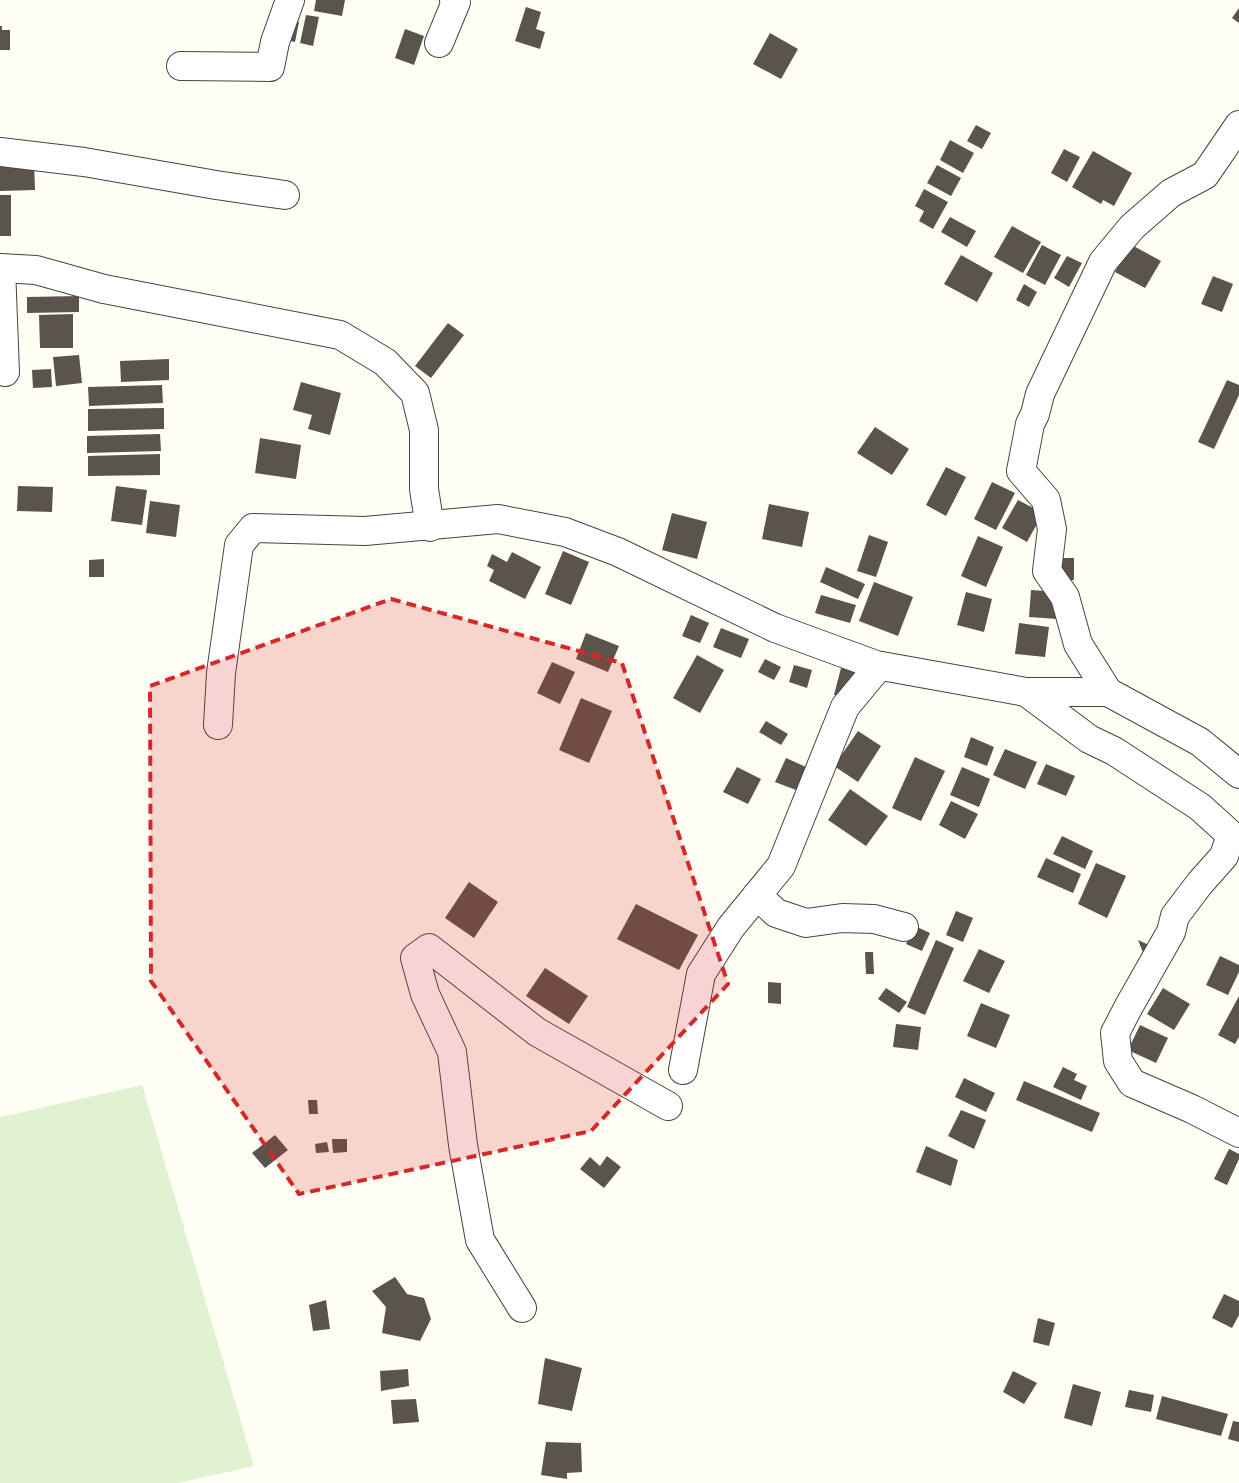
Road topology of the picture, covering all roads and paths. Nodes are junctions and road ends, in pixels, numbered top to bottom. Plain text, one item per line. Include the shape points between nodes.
1 (290, 0) edge
2 (454, 0) edge
3 (439, 43) dead end
4 (181, 66) dead end
5 (1239, 125) edge
6 (0, 152) edge
7 (285, 195) dead end
8 (0, 268) edge
9 (5, 372) dead end
10 (430, 526) junction
11 (879, 666) junction
12 (1026, 692) junction
13 (1108, 692) junction
14 (218, 725) dead end
15 (1239, 774) edge
16 (757, 895) junction
17 (904, 927) dead end
18 (683, 1070) dead end
19 (668, 1106) dead end
20 (1239, 1132) edge
21 (522, 1308) dead end

1 - 4 street via 270,67
2 - 3 street via 456,2
5 - 13 street via 1205,175 1171,193 1132,227 1103,262 1040,394 1036,414 1030,424 1022,471 1046,500 1052,529 1047,571 1064,597 1078,644
6 - 7 street via 84,162
8 - 9 street
8 - 10 street via 36,270 104,289 340,335 385,362 415,393 424,430 424,489
10 - 11 street via 498,519 565,532 618,552 775,628
10 - 14 street via 365,531 252,528 240,545 221,673
11 - 12 street
11 - 16 street via 845,707 781,866
12 - 13 street
12 - 20 street via 1089,739 1114,751 1200,807 1231,834 1224,856 1175,916 1171,932 1115,1033 1118,1061 1132,1083
13 - 15 street via 1200,742
16 - 17 street via 776,913 806,923 842,918 874,919
16 - 18 street via 731,927 701,974
19 - 21 street via 537,1032 429,948 416,958 425,994 452,1052 463,1145 480,1240

